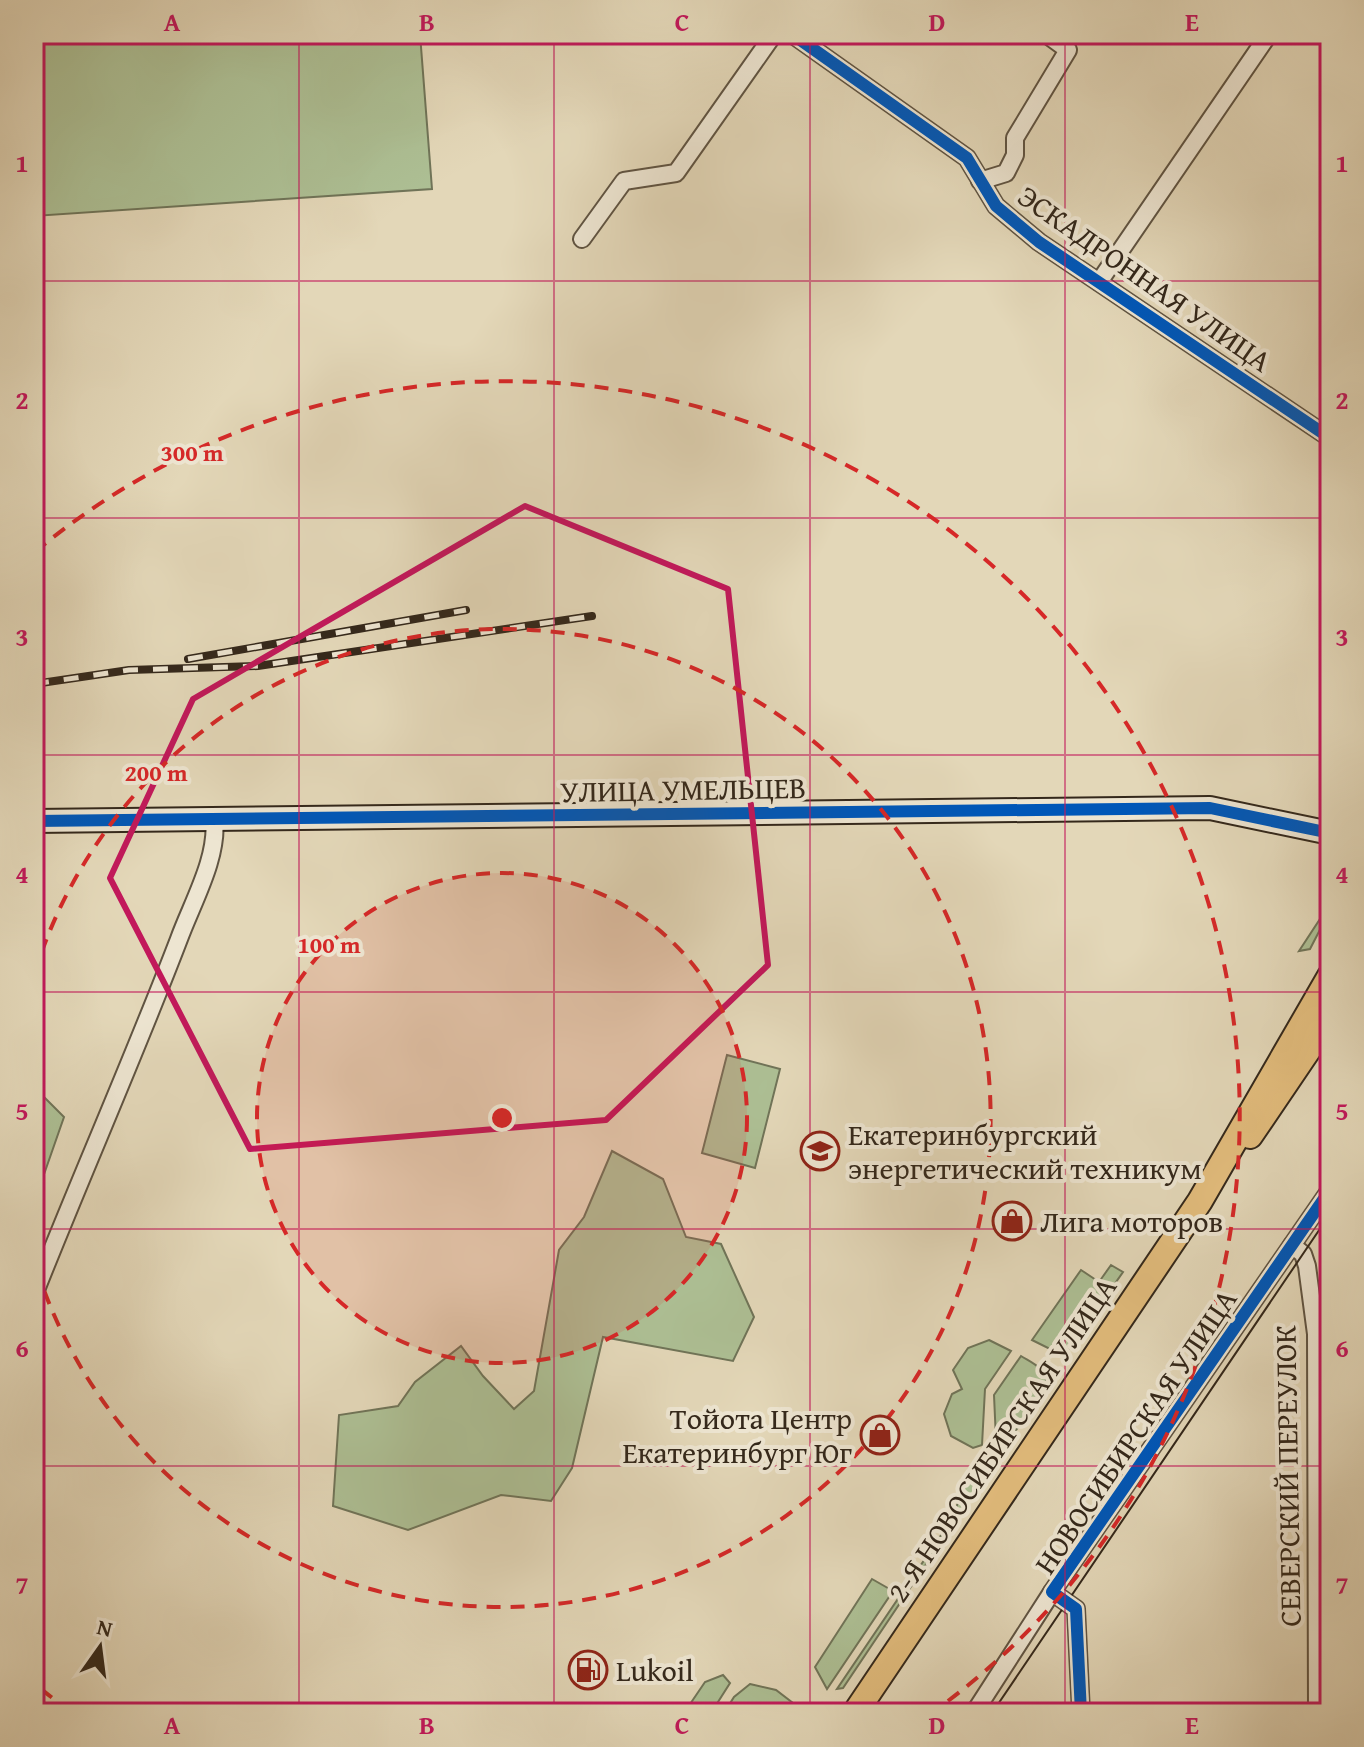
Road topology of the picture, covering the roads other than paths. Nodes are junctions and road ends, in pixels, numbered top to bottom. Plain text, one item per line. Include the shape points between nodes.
1 (774, 34) edge
2 (792, 34) edge
3 (1046, 34) edge
4 (1269, 34) edge
5 (980, 181) junction
6 (582, 239) dead end
7 (1099, 282) junction
8 (1328, 431) edge
9 (214, 818) junction
10 (34, 821) edge
11 (1330, 833) edge
12 (1330, 976) edge
13 (1330, 1018) edge
14 (1330, 1190) edge
15 (1200, 1201) junction
16 (1292, 1245) junction
17 (34, 1295) edge
18 (1052, 1592) junction
19 (855, 1713) edge
20 (974, 1713) edge
21 (1081, 1713) edge
22 (1317, 1713) edge

1 - 6 street via 676,173 624,181
2 - 5 street, ЭСКАДРОННАЯ УЛИЦА via 967,158
3 - 5 street via 1068,50 1015,138 1015,155 1006,173
4 - 7 street
5 - 7 street, ЭСКАДРОННАЯ УЛИЦА via 996,206
7 - 8 street, ЭСКАДРОННАЯ УЛИЦА
9 - 10 street, УЛИЦА УМЕЛЬЦЕВ
9 - 11 street, УЛИЦА УМЕЛЬЦЕВ via 1210,808
9 - 17 street via 216,832 202,877
12 - 15 main road, 2-Я НОВОСИБИРСКАЯ УЛИЦА
13 - 15 main road, 2-Я НОВОСИБИРСКАЯ УЛИЦА
14 - 16 street, НОВОСИБИРСКАЯ УЛИЦА
15 - 19 main road, 2-Я НОВОСИБИРСКАЯ УЛИЦА
16 - 18 street, НОВОСИБИРСКАЯ УЛИЦА
16 - 22 street, СЕВЕРСКИЙ ПЕРЕУЛОК via 1307,1266 1316,1334
18 - 20 street
18 - 21 street, НОВОСИБИРСКАЯ УЛИЦА via 1076,1609

